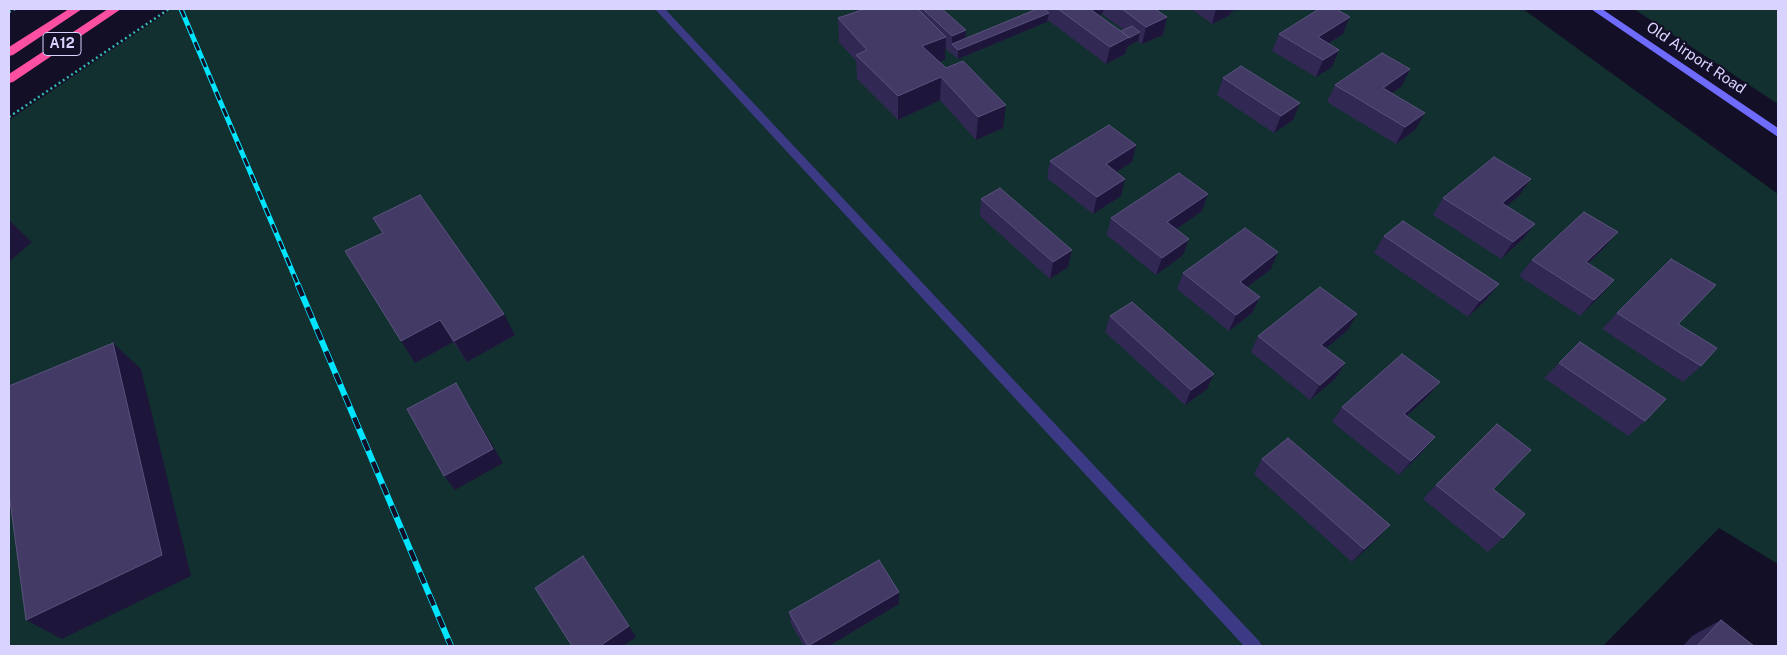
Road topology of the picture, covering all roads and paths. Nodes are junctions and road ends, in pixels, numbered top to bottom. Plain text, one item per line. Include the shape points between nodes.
1 (15, 9) edge
2 (76, 9) edge
3 (115, 9) edge
4 (169, 9) edge
5 (660, 9) edge
6 (1596, 9) edge
7 (9, 12) edge
8 (9, 52) edge
9 (9, 79) edge
10 (9, 117) edge
11 (1778, 132) edge
12 (1254, 646) edge

1 - 7 path
2 - 8 highway, A12
3 - 9 highway, A12
4 - 10 path
5 - 12 lane
6 - 11 main road, Old Airport Road

